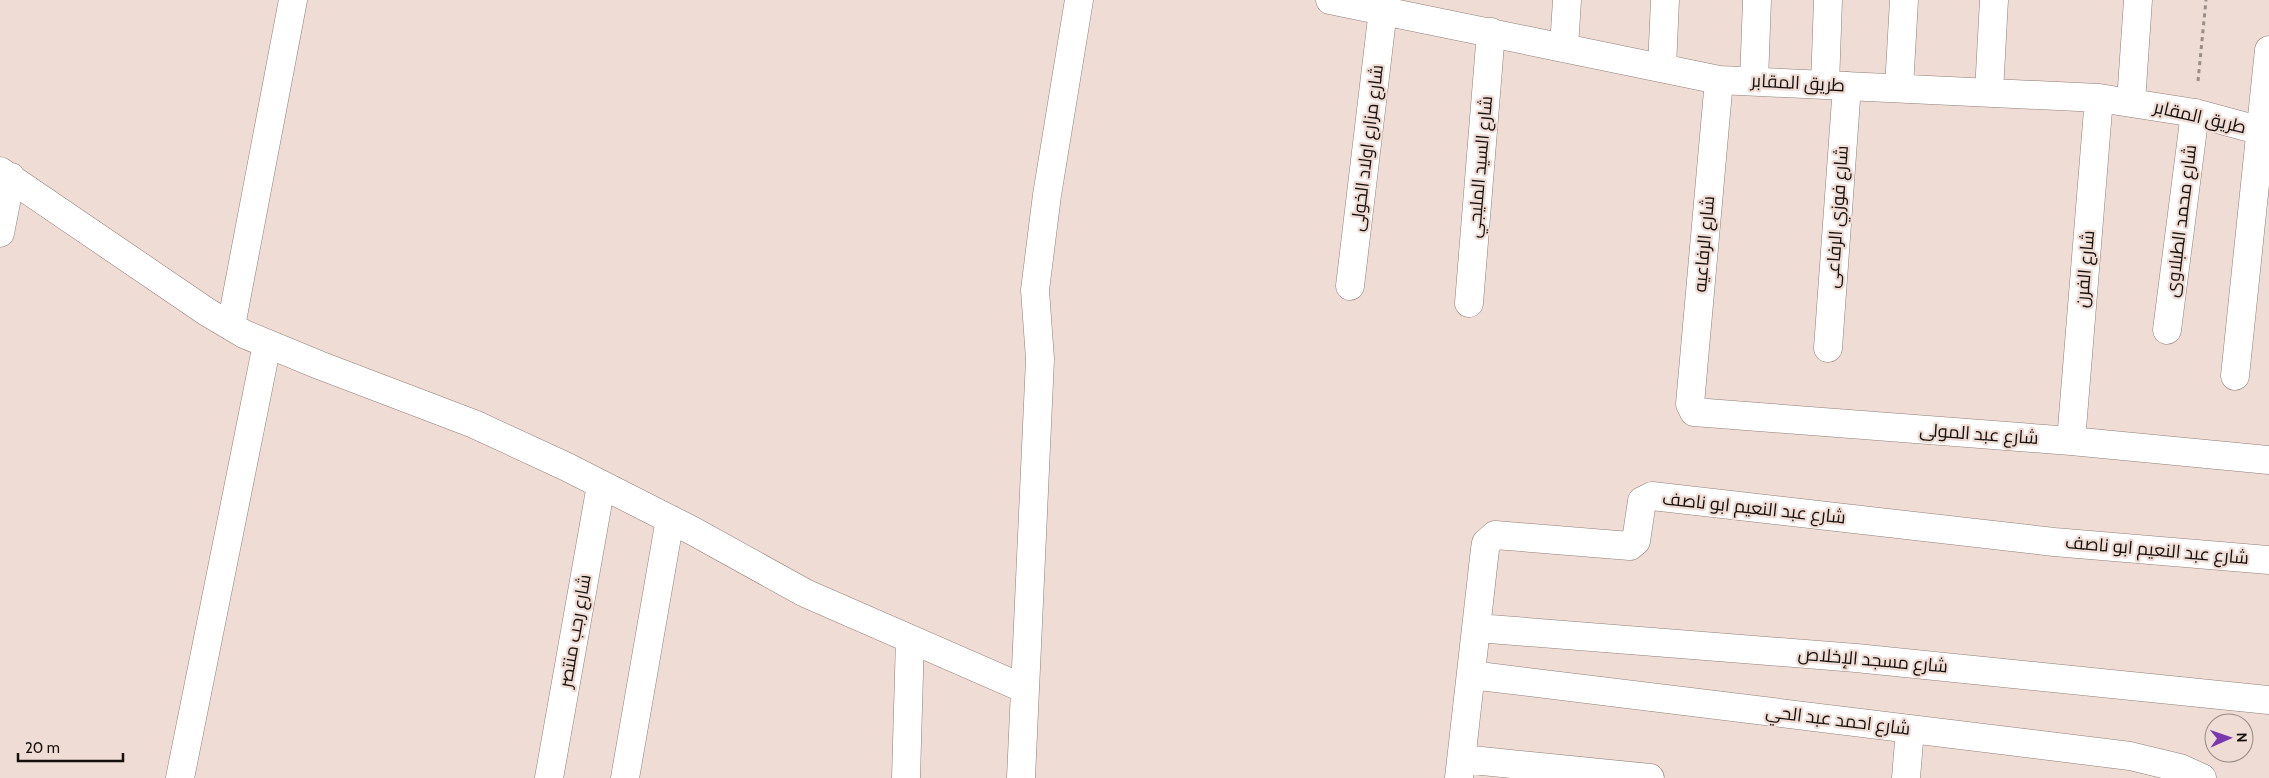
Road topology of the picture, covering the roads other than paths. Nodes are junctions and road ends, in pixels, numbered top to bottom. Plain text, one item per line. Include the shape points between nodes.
1 (292, 0) edge
2 (1079, 0) edge
3 (1330, 0) edge
4 (1567, 0) edge
5 (1665, 0) edge
6 (1757, 0) edge
7 (1828, 0) edge
8 (1904, 0) edge
9 (1994, 0) edge
10 (2138, 0) edge
11 (1366, 5) edge
12 (1491, 32) junction
13 (1564, 47) junction
14 (2269, 50) edge
15 (1662, 68) junction
16 (1719, 80) junction
17 (1754, 81) junction
18 (1836, 85) junction
19 (1899, 88) junction
20 (1989, 92) junction
21 (2099, 98) junction
22 (2131, 102) junction
23 (2195, 113) junction
24 (2266, 132) edge
25 (5, 174) edge
26 (0, 233) edge
27 (1350, 286) dead end
28 (1469, 302) dead end
29 (231, 326) junction
30 (2167, 330) dead end
31 (267, 344) junction
32 (1828, 348) dead end
33 (2235, 376) dead end
34 (1691, 409) joint
35 (2070, 441) junction
36 (2269, 460) edge
37 (602, 484) junction
38 (670, 519) junction
39 (2269, 560) edge
40 (1477, 628) junction
41 (910, 639) junction
42 (1471, 676) junction
43 (1024, 688) junction
44 (2269, 700) edge
45 (1910, 729) junction
46 (2129, 767) edge
47 (1460, 769) edge
48 (180, 778) edge
49 (549, 778) edge
50 (625, 778) edge
51 (906, 778) edge
52 (1021, 778) edge
53 (1650, 778) edge
54 (1906, 778) edge
55 (2202, 778) edge

1 - 29 street
2 - 43 street via 1035,290 1040,359
3 - 11 street, طريق المقابر
4 - 13 street
5 - 15 street
6 - 17 street
7 - 18 street, شارع فوزي الرفاعى
8 - 19 street
9 - 20 street
10 - 22 street
11 - 12 street, طريق المقابر
11 - 27 street, شارع مزارع اولاد الخولى
12 - 13 street, طريق المقابر
12 - 28 street, شارع السيد المليجي
13 - 15 street, طريق المقابر
14 - 24 street
15 - 16 street, طريق المقابر
16 - 17 street, طريق المقابر
16 - 34 street, شارع الرفاعيه
17 - 18 street, طريق المقابر
18 - 19 street, طريق المقابر
18 - 32 street, شارع فوزي الرفاعى
19 - 20 street, طريق المقابر
20 - 21 street, طريق المقابر
21 - 22 street, طريق المقابر
21 - 35 street, شارع الفرن
22 - 23 street, طريق المقابر
23 - 24 street, طريق المقابر
23 - 30 street, شارع محمد الطبلاوى
24 - 33 street
25 - 26 street
25 - 29 street
29 - 31 street
31 - 37 street via 474,424
31 - 48 street
34 - 35 street, شارع عبد المولى via 1694,412
35 - 36 street, شارع عبد المولى
37 - 38 street
37 - 49 street, شارع رجب منتصر
38 - 41 street via 805,593
38 - 50 street
39 - 40 street, شارع عبد النعيم ابو ناصف via 2054,542 1648,496 1640,505 1636,541 1630,546 1501,535 1490,538 1485,549
40 - 42 street, شارع عبد النعيم ابو ناصف
40 - 44 street, شارع مسجد الإخلاص via 1856,658
41 - 43 street
41 - 51 street
42 - 45 street, شارع احمد عبد الحي
42 - 47 street, شارع عبد النعيم ابو ناصف
43 - 52 street
45 - 46 street, شارع احمد عبد الحي
45 - 54 street
46 - 55 street, شارع احمد عبد الحي via 2180,768
47 - 53 street

